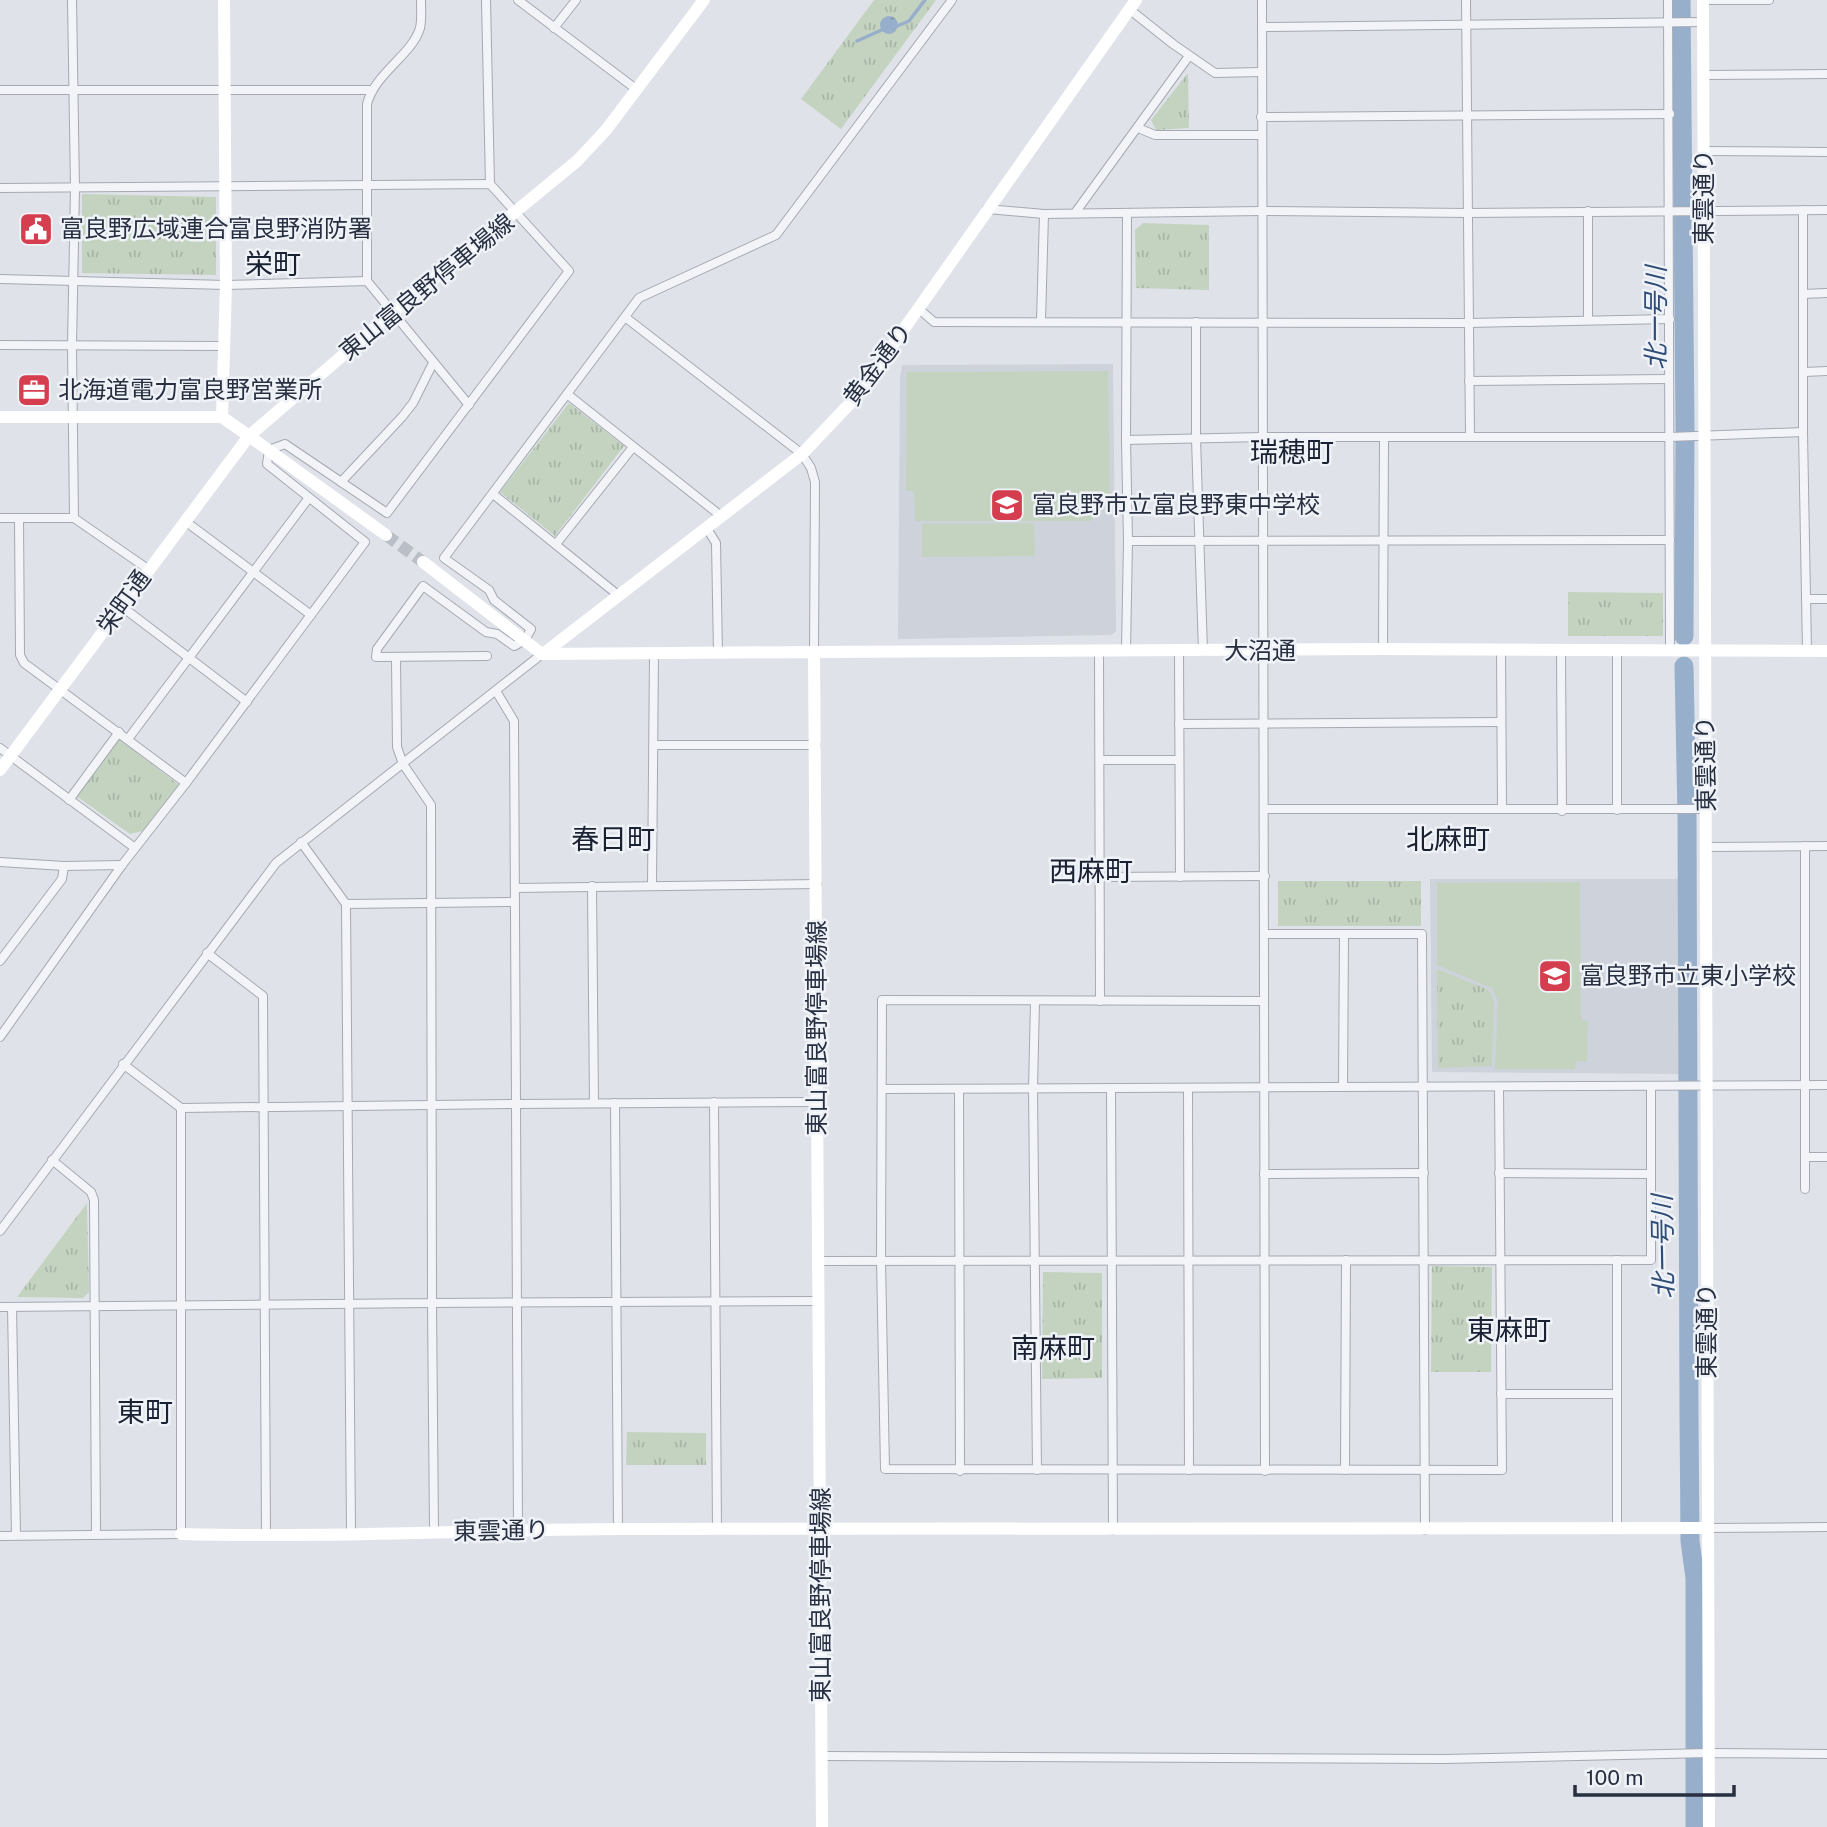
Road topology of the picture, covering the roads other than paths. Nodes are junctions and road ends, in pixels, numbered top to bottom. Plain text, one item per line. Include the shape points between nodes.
1 (72, 0) edge
2 (224, 0) edge
3 (421, 0) edge
4 (485, 0) edge
5 (518, 0) edge
6 (576, 0) edge
7 (704, 0) edge
8 (951, 0) edge
9 (1262, 0) edge
10 (1466, 0) edge
11 (1668, 0) edge
12 (1703, 0) edge
13 (1769, 0) edge
14 (1133, 5) edge
15 (1703, 22) junction
16 (1672, 24) junction
17 (1466, 25) junction
18 (1262, 27) junction
19 (554, 28) junction
20 (1189, 56) junction
21 (1261, 72) junction
22 (1827, 74) edge
23 (1703, 75) junction
24 (224, 89) junction
25 (636, 89) junction
26 (0, 90) edge
27 (73, 90) junction
28 (371, 90) junction
29 (1670, 114) junction
30 (1468, 116) junction
31 (1261, 117) junction
32 (1138, 128) junction
33 (1261, 135) junction
34 (1704, 151) junction
35 (1827, 152) edge
36 (491, 184) junction
37 (366, 186) junction
38 (224, 187) junction
39 (0, 188) edge
40 (75, 188) junction
41 (987, 209) junction
42 (1673, 210) junction
43 (1704, 210) junction
44 (1803, 210) junction
45 (1827, 210) edge
46 (1261, 211) junction
47 (1588, 211) junction
48 (517, 212) junction
49 (1075, 213) junction
50 (1469, 213) junction
51 (1044, 214) junction
52 (1127, 214) junction
53 (0, 279) edge
54 (72, 281) junction
55 (367, 281) junction
56 (226, 285) junction
57 (1827, 293) edge
58 (1803, 294) junction
59 (919, 309) junction
60 (391, 314) junction
61 (625, 317) junction
62 (1670, 318) junction
63 (1588, 320) junction
64 (1041, 321) junction
65 (1127, 322) junction
66 (1196, 322) junction
67 (1262, 322) junction
68 (1469, 323) junction
69 (0, 345) edge
70 (72, 346) junction
71 (224, 346) junction
72 (433, 363) junction
73 (1827, 371) edge
74 (1804, 372) junction
75 (1666, 379) dead end
76 (1469, 381) junction
77 (567, 394) junction
78 (469, 405) junction
79 (73, 416) junction
80 (222, 416) junction
81 (0, 417) edge
82 (1803, 432) junction
83 (1697, 435) junction
84 (249, 436) junction
85 (1674, 436) junction
86 (1263, 437) junction
87 (1470, 437) junction
88 (1384, 438) junction
89 (1196, 439) junction
90 (1126, 440) junction
91 (633, 447) junction
92 (269, 450) junction
93 (802, 454) junction
94 (341, 482) junction
95 (493, 494) junction
96 (309, 499) junction
97 (721, 516) junction
98 (0, 518) edge
99 (19, 518) junction
100 (74, 518) junction
101 (185, 521) junction
102 (706, 527) junction
103 (386, 535) tunnel mouth
104 (1670, 540) junction
105 (1128, 541) junction
106 (1199, 541) junction
107 (1383, 541) junction
108 (1263, 542) junction
109 (556, 544) junction
110 (423, 562) tunnel mouth
111 (149, 569) junction
112 (251, 572) junction
113 (618, 596) junction
114 (1806, 599) junction
115 (1827, 599) edge
116 (121, 606) junction
117 (311, 615) junction
118 (525, 640) junction
119 (1383, 649) junction
120 (1501, 649) junction
121 (1126, 650) junction
122 (1561, 650) junction
123 (1617, 650) junction
124 (1670, 650) junction
125 (1705, 650) junction
126 (1099, 651) junction
127 (1179, 651) junction
128 (1203, 651) junction
129 (1263, 651) junction
130 (1807, 651) junction
131 (1827, 651) edge
132 (814, 652) junction
133 (654, 653) junction
134 (718, 653) junction
135 (542, 654) junction
136 (486, 656) dead end
137 (189, 657) junction
138 (396, 658) junction
139 (60, 689) junction
140 (496, 691) junction
141 (247, 702) junction
142 (1501, 722) junction
143 (1179, 724) junction
144 (1263, 725) junction
145 (119, 732) junction
146 (128, 739) junction
147 (654, 745) junction
148 (816, 745) junction
149 (5, 752) edge
150 (1100, 760) junction
151 (1178, 760) junction
152 (403, 764) junction
153 (0, 770) edge
154 (186, 783) junction
155 (69, 800) junction
156 (1502, 808) junction
157 (1264, 809) junction
158 (1707, 809) junction
159 (1617, 810) junction
160 (1562, 811) junction
161 (301, 842) junction
162 (1805, 846) junction
163 (1827, 846) edge
164 (1707, 847) junction
165 (135, 848) junction
166 (0, 862) edge
167 (122, 865) junction
168 (64, 866) junction
169 (1265, 876) junction
170 (1099, 877) junction
171 (1180, 877) junction
172 (817, 884) junction
173 (592, 886) junction
174 (652, 886) junction
175 (515, 888) junction
176 (515, 902) junction
177 (432, 903) junction
178 (346, 904) junction
179 (1264, 934) junction
180 (1343, 934) junction
181 (207, 953) junction
182 (0, 961) edge
183 (1035, 1001) junction
184 (1100, 1001) junction
185 (1264, 1002) junction
186 (0, 1037) edge
187 (123, 1064) junction
188 (1805, 1085) junction
189 (1827, 1085) edge
190 (1700, 1086) junction
191 (1264, 1087) junction
192 (1343, 1087) junction
193 (1499, 1087) junction
194 (1651, 1087) junction
195 (960, 1088) junction
196 (1423, 1088) junction
197 (883, 1089) junction
198 (1033, 1089) junction
199 (1111, 1089) junction
200 (1188, 1089) junction
201 (714, 1102) junction
202 (817, 1102) junction
203 (432, 1103) junction
204 (594, 1103) junction
205 (615, 1103) junction
206 (349, 1104) junction
207 (516, 1104) junction
208 (264, 1106) junction
209 (181, 1108) junction
210 (1805, 1157) junction
211 (1827, 1157) edge
212 (52, 1160) junction
213 (1423, 1173) junction
214 (1499, 1173) junction
215 (1264, 1174) junction
216 (1651, 1174) junction
217 (1805, 1189) dead end
218 (0, 1231) edge
219 (1265, 1259) junction
220 (881, 1260) junction
221 (959, 1260) junction
222 (1036, 1260) junction
223 (1113, 1260) junction
224 (1188, 1260) junction
225 (1346, 1260) junction
226 (1424, 1260) junction
227 (1499, 1260) junction
228 (1617, 1260) junction
229 (818, 1261) junction
230 (818, 1301) junction
231 (518, 1302) junction
232 (616, 1302) junction
233 (715, 1302) junction
234 (432, 1303) junction
235 (264, 1304) junction
236 (349, 1305) junction
237 (93, 1306) junction
238 (180, 1306) junction
239 (0, 1307) edge
240 (12, 1307) junction
241 (1501, 1394) junction
242 (1617, 1394) junction
243 (1114, 1470) junction
244 (1189, 1470) junction
245 (1345, 1470) junction
246 (1426, 1470) junction
247 (960, 1471) junction
248 (1037, 1471) junction
249 (1265, 1471) junction
250 (1827, 1527) edge
251 (1695, 1528) junction
252 (618, 1529) junction
253 (1617, 1529) junction
254 (717, 1530) junction
255 (821, 1530) junction
256 (1113, 1530) junction
257 (1425, 1530) junction
258 (434, 1531) junction
259 (518, 1531) junction
260 (96, 1534) junction
261 (181, 1534) junction
262 (351, 1534) junction
263 (0, 1535) edge
264 (16, 1535) junction
265 (266, 1535) junction
266 (1699, 1753) junction
267 (1827, 1754) edge
268 (822, 1756) junction
269 (822, 1827) edge
270 (1709, 1827) edge

1 - 27 street
2 - 24 street
3 - 28 street via 415,38
4 - 36 street
5 - 19 street
6 - 19 street
7 - 25 street, 東山富良野停車場線
8 - 61 street via 776,235 639,298
9 - 18 street
10 - 17 street
11 - 16 street
12 - 13 street
12 - 15 street, 東雲通り
14 - 20 street
14 - 41 street, 黄金通り
15 - 16 street
15 - 23 street, 東雲通り
16 - 17 street
16 - 29 street
17 - 18 street
17 - 30 street
18 - 21 street
19 - 25 street
20 - 21 street via 1214,73
20 - 32 street
21 - 31 street
22 - 23 street
23 - 34 street, 東雲通り
24 - 27 street
24 - 28 street
24 - 38 street
25 - 48 street, 東山富良野停車場線 via 584,153
26 - 27 street
27 - 40 street
28 - 37 street
29 - 30 street
29 - 42 street
30 - 31 street
30 - 50 street
31 - 33 street
32 - 33 street via 1155,135
32 - 49 street
33 - 46 street
34 - 35 street
34 - 43 street, 東雲通り
36 - 37 street
36 - 48 street
37 - 38 street
37 - 55 street
38 - 40 street
38 - 56 street
39 - 40 street
40 - 54 street
41 - 51 street
41 - 59 street, 黄金通り
42 - 43 street
42 - 47 street
42 - 62 street
43 - 44 street
43 - 83 street, 東雲通り
44 - 45 street
44 - 58 street
46 - 50 street
46 - 52 street
46 - 67 street
47 - 50 street
47 - 63 street
48 - 60 street, 東山富良野停車場線
48 - 78 street via 569,271
49 - 51 street
49 - 52 street
50 - 68 street
51 - 64 street
52 - 65 street
53 - 54 street
54 - 56 street
54 - 70 street
55 - 56 street
55 - 60 street
56 - 71 street
57 - 58 street
58 - 74 street
59 - 64 street via 934,321
59 - 93 street, 黄金通り via 856,397
60 - 72 street
60 - 84 street, 東山富良野停車場線
61 - 77 street
61 - 93 street
62 - 63 street
62 - 85 street
63 - 68 street
64 - 65 street
65 - 66 street
65 - 90 street
66 - 67 street
66 - 89 street
67 - 68 street
67 - 86 street
68 - 76 street
69 - 70 street
70 - 71 street
70 - 79 street
71 - 80 street
72 - 78 street
72 - 94 street via 413,403
73 - 74 street
74 - 82 street
75 - 76 street
76 - 87 street
77 - 91 street
77 - 95 street
78 - 94 street via 387,513
79 - 80 street
79 - 81 street
79 - 100 street
80 - 84 street
82 - 83 street
82 - 114 street
83 - 85 street
83 - 125 street, 東雲通り
84 - 92 street
84 - 101 street, 栄町通
85 - 87 street
85 - 104 street
86 - 88 street
86 - 89 street
86 - 108 street
87 - 88 street
88 - 107 street
89 - 90 street
89 - 106 street
90 - 105 street
91 - 97 street
91 - 109 street
92 - 94 street via 285,444
92 - 96 street via 267,464
92 - 103 street
93 - 97 street, 黄金通り
93 - 132 street via 815,482
95 - 109 street
95 - 118 street via 444,558 489,590 494,600 531,629
96 - 112 street
96 - 117 street via 365,542
97 - 102 street, 黄金通り
98 - 99 street
99 - 100 street
99 - 139 street via 20,655 24,663
100 - 111 street
101 - 111 street, 栄町通
101 - 112 street
102 - 113 street, 黄金通り
102 - 134 street via 716,543
104 - 107 street
104 - 124 street
105 - 106 street
105 - 121 street
106 - 108 street
106 - 128 street
107 - 108 street
107 - 119 street
108 - 129 street
109 - 113 street
110 - 118 street
111 - 116 street, 栄町通
112 - 117 street
112 - 137 street
113 - 135 street, 黄金通り
114 - 115 street
114 - 130 street
116 - 137 street
116 - 139 street, 栄町通
117 - 141 street
118 - 135 street
118 - 138 street via 514,646 486,632 423,586 377,649 376,657
119 - 120 street, 大沼通
119 - 129 street, 大沼通
120 - 122 street, 大沼通
120 - 142 street
121 - 126 street, 大沼通
121 - 127 street, 大沼通
122 - 123 street, 大沼通
122 - 160 street
123 - 124 street, 大沼通
123 - 159 street
124 - 125 street, 大沼通
125 - 130 street, 大沼通
125 - 158 street, 東雲通り
126 - 132 street, 大沼通
126 - 150 street
127 - 128 street, 大沼通
127 - 143 street
128 - 129 street, 大沼通
129 - 144 street
130 - 131 street, 大沼通
132 - 134 street
132 - 148 street, 東山富良野停車場線
133 - 134 street
133 - 135 street
133 - 147 street
135 - 140 street
136 - 138 street
137 - 141 street
137 - 146 street
138 - 152 street via 397,747
139 - 145 street
139 - 149 street, 栄町通
140 - 152 street
140 - 175 street via 514,721
141 - 154 street
142 - 144 street
142 - 156 street
143 - 144 street
143 - 151 street
144 - 157 street
145 - 146 street
145 - 155 street
146 - 154 street
147 - 148 street
147 - 174 street
148 - 172 street, 東山富良野停車場線
149 - 153 street, 栄町通
149 - 155 street
150 - 151 street
150 - 170 street
151 - 171 street
152 - 161 street
152 - 177 street via 430,805
154 - 165 street
155 - 165 street
156 - 157 street
156 - 160 street
157 - 169 street
158 - 159 street
158 - 164 street, 東雲通り
159 - 160 street
161 - 178 street
161 - 181 street via 276,863
162 - 163 street
162 - 164 street
162 - 188 street
164 - 190 street, 東雲通り
165 - 167 street
166 - 168 street
167 - 168 street
167 - 186 street
168 - 182 street via 62,879
169 - 171 street
169 - 179 street
170 - 171 street
170 - 184 street
172 - 174 street
172 - 202 street, 東山富良野停車場線
173 - 174 street
173 - 175 street
173 - 204 street
175 - 176 street
176 - 177 street
176 - 207 street
177 - 178 street
177 - 203 street
178 - 206 street
179 - 180 street
179 - 185 street
180 - 192 street
180 - 196 street via 1422,934
181 - 187 street
181 - 208 street via 263,996
183 - 184 street
183 - 197 street via 882,1000
183 - 198 street
184 - 185 street
185 - 191 street
187 - 209 street
187 - 212 street
188 - 189 street
188 - 190 street
188 - 210 street
190 - 194 street
190 - 251 street, 東雲通り
191 - 192 street
191 - 200 street
191 - 215 street
192 - 196 street
193 - 194 street
193 - 196 street
193 - 214 street
194 - 216 street
195 - 197 street
195 - 198 street
195 - 221 street
196 - 213 street
197 - 220 street
198 - 199 street
198 - 222 street
199 - 200 street
199 - 223 street
200 - 224 street
201 - 202 street
201 - 205 street
201 - 233 street
202 - 229 street, 東山富良野停車場線
203 - 206 street
203 - 207 street
203 - 234 street
204 - 205 street
204 - 207 street
205 - 232 street
206 - 208 street
206 - 236 street
207 - 231 street
208 - 209 street
208 - 235 street
209 - 238 street
210 - 211 street
210 - 217 street
212 - 218 street
212 - 237 street via 91,1192 94,1200
213 - 215 street
213 - 226 street
214 - 216 street
214 - 227 street
215 - 219 street
216 - 228 street via 1651,1260
219 - 224 street
219 - 225 street
219 - 249 street
220 - 221 street
220 - 229 street
220 - 247 street via 885,1469
221 - 222 street
221 - 247 street
222 - 223 street
222 - 248 street
223 - 224 street
223 - 243 street
224 - 244 street
225 - 226 street
225 - 245 street
226 - 227 street
226 - 246 street
227 - 228 street
227 - 241 street
228 - 242 street
229 - 230 street, 東山富良野停車場線
230 - 233 street
230 - 255 street, 東山富良野停車場線
231 - 232 street
231 - 234 street
231 - 259 street
232 - 233 street
232 - 252 street
233 - 254 street
234 - 236 street
234 - 258 street
235 - 236 street
235 - 238 street
235 - 265 street
236 - 262 street
237 - 238 street
237 - 240 street
237 - 260 street
238 - 261 street
239 - 240 street
240 - 264 street
241 - 242 street
241 - 246 street via 1502,1470
242 - 253 street
243 - 244 street
243 - 248 street
243 - 256 street
244 - 249 street
245 - 246 street
245 - 249 street
246 - 257 street
247 - 248 street
250 - 251 street
251 - 253 street, 東雲通り
251 - 266 street, 東雲通り
252 - 254 street, 東雲通り
252 - 259 street, 東雲通り
253 - 257 street, 東雲通り
254 - 255 street, 東雲通り
255 - 256 street, 東雲通り
255 - 268 street, 東山富良野停車場線
256 - 257 street, 東雲通り
258 - 259 street, 東雲通り
258 - 262 street, 東雲通り
260 - 261 street
260 - 264 street
261 - 265 street, 東雲通り
262 - 265 street, 東雲通り
263 - 264 street
266 - 267 street
266 - 268 street via 1444,1759
266 - 270 street, 東雲通り
268 - 269 street, 東山富良野停車場線

